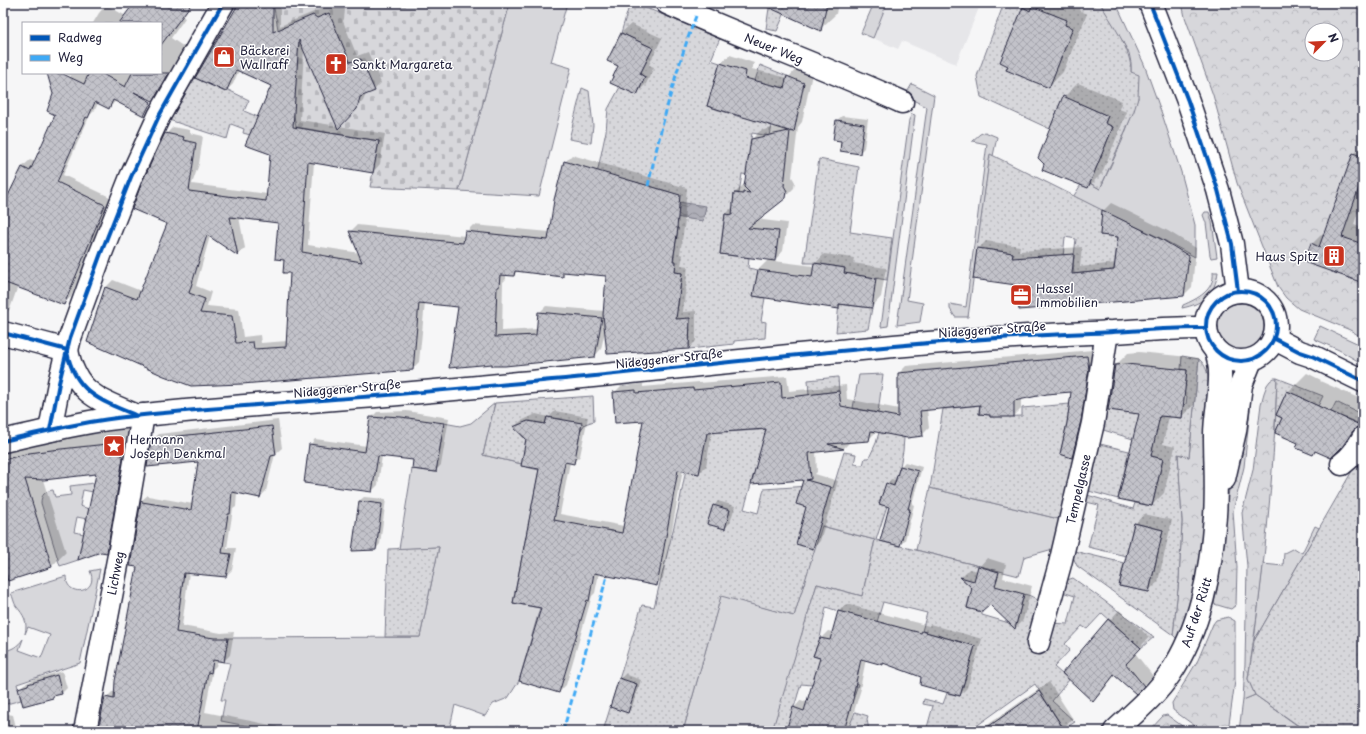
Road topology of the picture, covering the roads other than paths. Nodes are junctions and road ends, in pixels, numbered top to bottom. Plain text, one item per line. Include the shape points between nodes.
1 (223, 3) edge
2 (667, 3) edge
3 (1150, 3) edge
4 (902, 102) dead end
5 (1238, 291) junction
6 (1206, 328) junction
7 (1107, 332) junction
8 (3, 333) edge
9 (1275, 339) junction
10 (67, 350) junction
11 (1216, 351) junction
12 (1251, 360) junction
13 (1363, 381) edge
14 (139, 415) junction
15 (50, 430) junction
16 (1363, 438) edge
17 (3, 441) edge
18 (1342, 464) dead end
19 (1215, 515) junction
20 (1038, 643) dead end
21 (84, 731) edge
22 (1115, 731) edge

1 - 10 street via 159,116 139,158 101,253
2 - 4 street, Neuer Weg
3 - 5 street via 1188,101 1218,190 1232,244
5 - 6 street via 1214,303 1206,320
5 - 9 street via 1258,295 1268,304 1275,317
6 - 7 street, Nideggener Straße via 1174,327
6 - 11 street
7 - 14 street, Nideggener Straße via 898,346 427,392
7 - 20 street, Tempelgasse via 1093,423 1062,556
8 - 10 street
9 - 12 street via 1268,350
9 - 13 street
10 - 14 street via 75,375 84,388 98,398
10 - 15 street
11 - 12 street via 1226,358
11 - 19 street, Auf der Rütt via 1220,378 1215,429
12 - 19 street, Auf der Rütt via 1241,385 1235,431
14 - 15 street, Nideggener Straße
14 - 21 street, Lichweg via 119,555
15 - 17 street, Nideggener Straße
16 - 18 street via 1355,452
19 - 22 street, Auf der Rütt via 1209,570 1192,632 1184,651 1169,676

